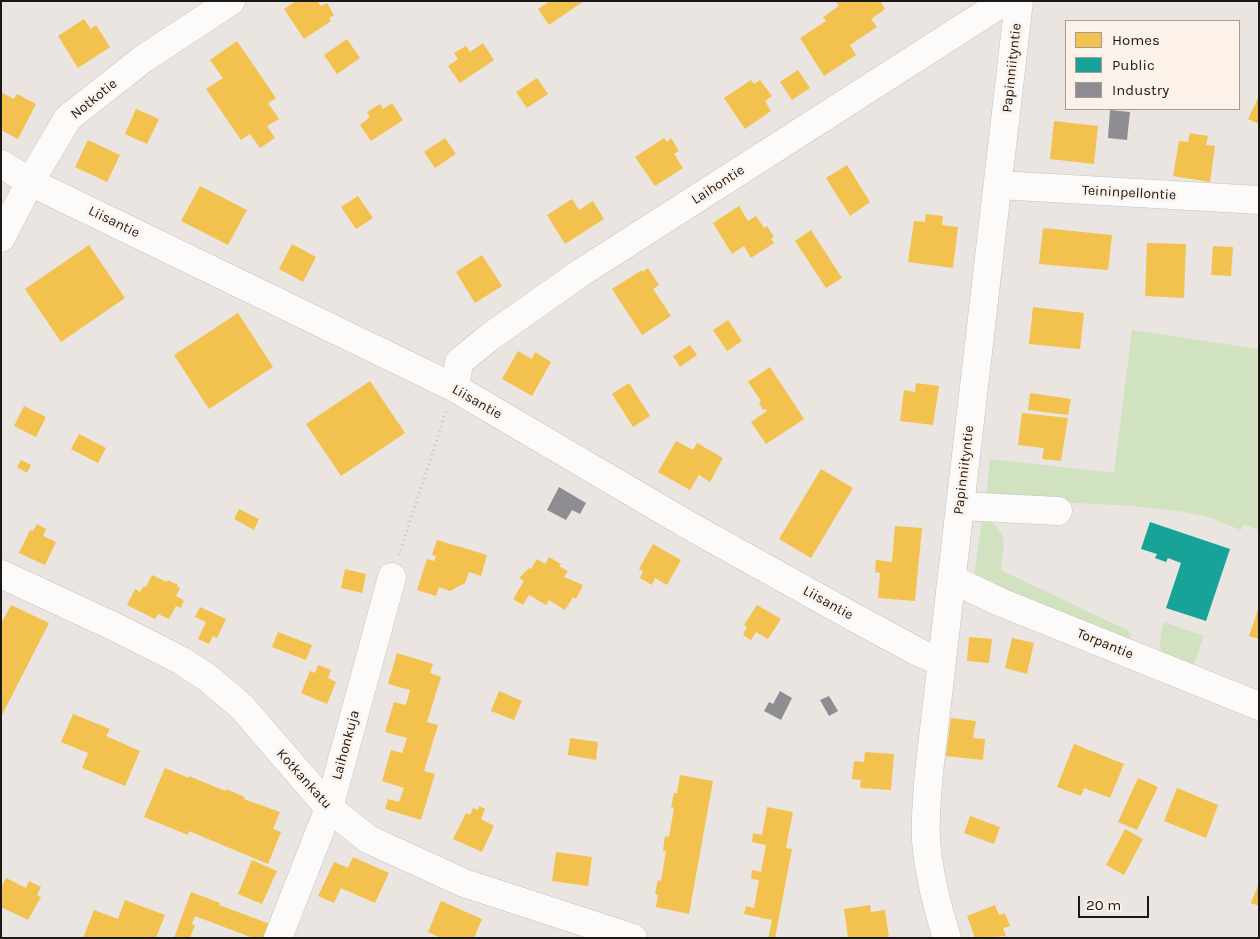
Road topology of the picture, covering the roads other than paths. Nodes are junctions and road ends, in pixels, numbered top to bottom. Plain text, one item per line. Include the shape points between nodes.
1 (232, 1) edge
2 (1005, 1) edge
3 (1020, 1) edge
4 (1, 164) edge
5 (30, 182) junction
6 (999, 185) junction
7 (1259, 200) edge
8 (1, 238) edge
9 (455, 388) junction
10 (960, 506) junction
11 (1058, 510) dead end
12 (1, 574) edge
13 (392, 576) road end
14 (952, 579) junction
15 (941, 662) junction
16 (1259, 706) edge
17 (328, 808) junction
18 (278, 938) edge
19 (633, 938) edge
20 (947, 938) edge

1 - 5 street, Notkotie via 143,59 68,118
2 - 9 street, Laihontie via 582,272 506,325 459,362
3 - 6 street, Papinniityntie
4 - 5 street, Liisantie
5 - 8 street, Notkotie
5 - 9 street, Liisantie
6 - 7 street, Teininpellontie
6 - 10 street, Papinniityntie
9 - 15 street, Liisantie via 688,525
10 - 11 street
10 - 14 street, Papinniityntie
12 - 17 street, Kotkankatu via 115,627 182,661 209,679 242,707
13 - 17 street, Laihonkuja
14 - 15 street, Papinniityntie
14 - 16 street, Torpantie via 1000,602
15 - 20 street, Papinniityntie via 929,772 926,839 932,883
17 - 18 street, Laihonkuja
17 - 19 street, Kotkankatu via 368,839 464,883

